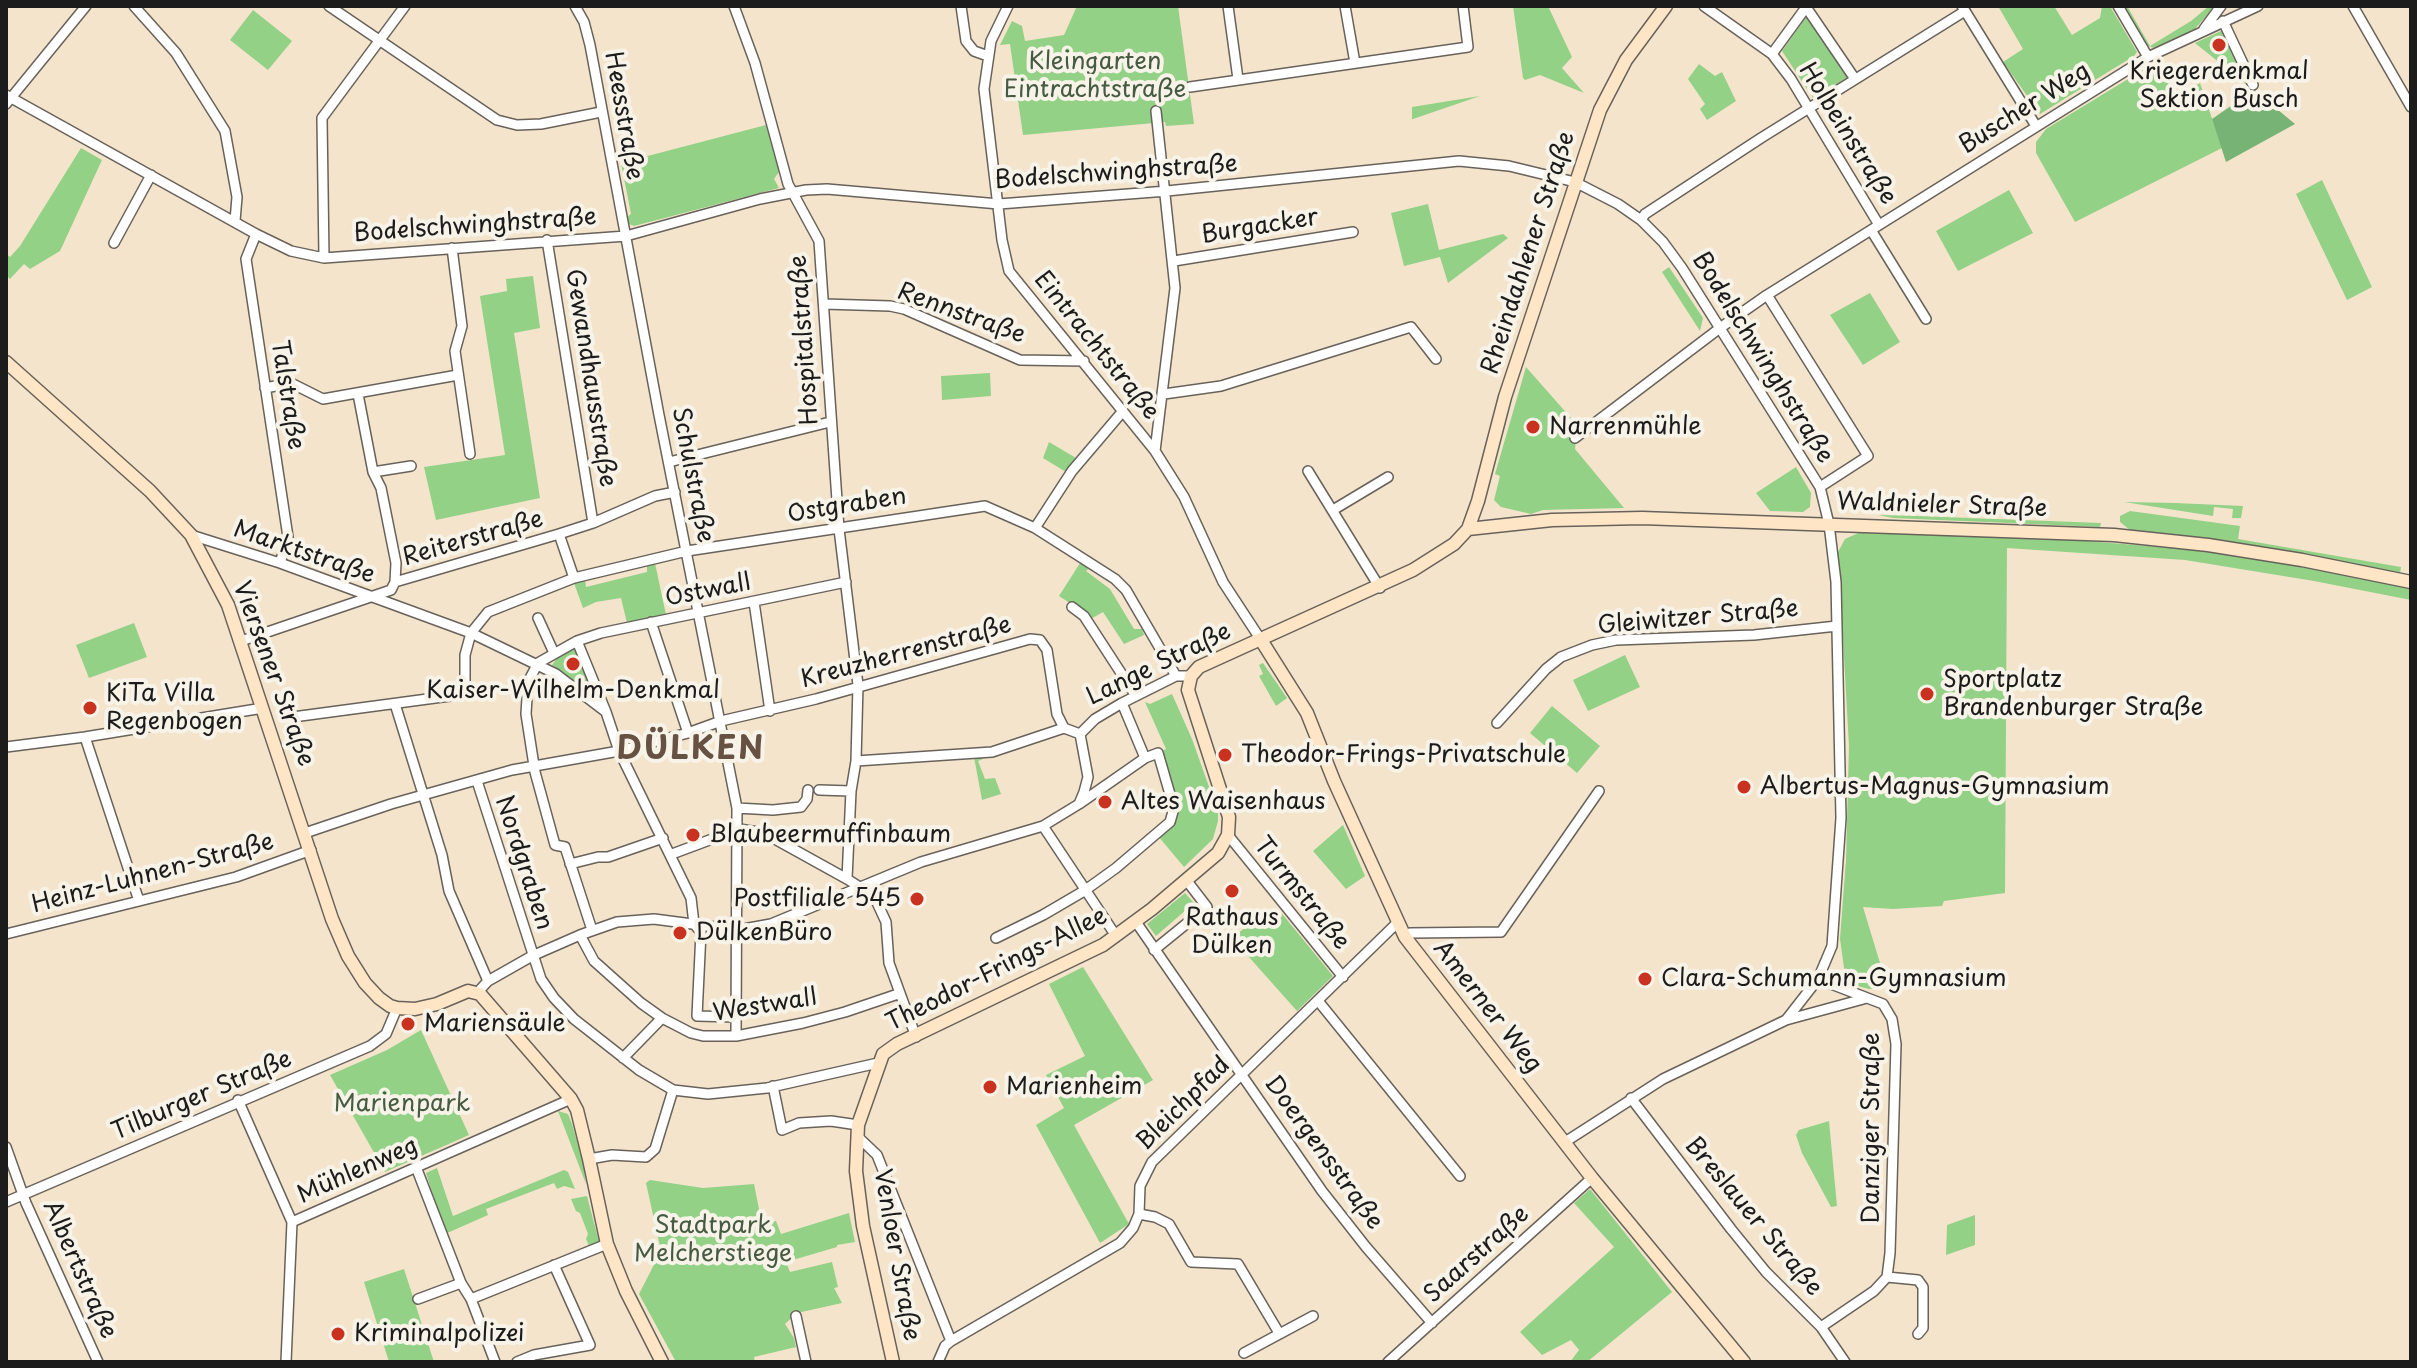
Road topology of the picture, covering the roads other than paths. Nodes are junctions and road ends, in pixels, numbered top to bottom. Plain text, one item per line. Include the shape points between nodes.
1 (86, 6) edge
2 (134, 6) edge
3 (329, 6) edge
4 (405, 6) edge
5 (575, 6) edge
6 (734, 6) edge
7 (961, 6) edge
8 (1008, 6) edge
9 (1228, 6) edge
10 (1345, 6) edge
11 (1463, 6) edge
12 (1666, 6) edge
13 (1704, 6) edge
14 (1806, 6) edge
15 (2118, 6) edge
16 (2221, 6) edge
17 (2258, 6) edge
18 (2353, 6) edge
19 (1964, 8) edge
20 (2223, 21) junction
21 (2204, 29) junction
22 (380, 40) junction
23 (1772, 54) junction
24 (988, 56) junction
25 (2148, 57) junction
26 (1355, 63) junction
27 (1238, 79) junction
28 (1855, 79) junction
29 (2253, 85) dead end
30 (1190, 87) dead end
31 (8, 99) edge
32 (2411, 107) edge
33 (1808, 109) junction
34 (1156, 111) dead end
35 (601, 112) junction
36 (2036, 126) junction
37 (151, 175) junction
38 (1575, 182) junction
39 (1167, 191) junction
40 (794, 192) junction
41 (999, 204) junction
42 (1641, 220) junction
43 (235, 221) junction
44 (1875, 228) junction
45 (1353, 232) dead end
46 (256, 234) junction
47 (626, 236) junction
48 (547, 240) junction
49 (114, 243) dead end
50 (452, 248) junction
51 (324, 258) junction
52 (1174, 261) junction
53 (1767, 295) junction
54 (824, 304) junction
55 (1926, 319) dead end
56 (1720, 328) junction
57 (1436, 359) dead end
58 (1084, 361) junction
59 (6, 362) edge
60 (458, 375) junction
61 (265, 388) junction
62 (358, 394) junction
63 (1164, 394) junction
64 (1123, 411) junction
65 (830, 422) junction
66 (1575, 438) dead end
67 (1155, 451) junction
68 (470, 454) dead end
69 (669, 462) junction
70 (411, 466) dead end
71 (1308, 471) dead end
72 (373, 472) junction
73 (1388, 477) dead end
74 (1820, 487) junction
75 (675, 492) junction
76 (1333, 510) junction
77 (593, 523) junction
78 (1829, 524) junction
79 (1035, 528) junction
80 (839, 529) junction
81 (1468, 529) junction
82 (559, 534) junction
83 (191, 535) junction
84 (687, 551) junction
85 (280, 563) junction
86 (574, 578) junction
87 (395, 582) junction
88 (846, 582) junction
89 (2411, 582) edge
90 (1380, 588) junction
91 (370, 597) junction
92 (754, 602) junction
93 (1072, 607) dead end
94 (699, 612) junction
95 (538, 618) dead end
96 (651, 622) junction
97 (1837, 626) junction
98 (471, 633) junction
99 (1261, 640) junction
100 (241, 641) junction
101 (577, 641) junction
102 (554, 653) junction
103 (538, 663) junction
104 (1176, 676) junction
105 (1191, 676) junction
106 (858, 685) junction
107 (1136, 696) junction
108 (1122, 703) junction
109 (395, 704) junction
110 (263, 708) junction
111 (770, 711) junction
112 (606, 712) junction
113 (293, 717) dead end
114 (721, 721) junction
115 (1497, 723) dead end
116 (1064, 728) junction
117 (688, 733) junction
118 (1080, 734) junction
119 (85, 737) junction
120 (6, 747) edge
121 (619, 751) junction
122 (1145, 758) junction
123 (856, 761) junction
124 (534, 767) junction
125 (477, 781) junction
126 (851, 791) junction
127 (1599, 791) dead end
128 (422, 796) junction
129 (1079, 804) junction
130 (737, 808) junction
131 (1043, 826) junction
132 (739, 829) junction
133 (305, 833) junction
134 (1228, 835) junction
135 (663, 838) junction
136 (311, 850) junction
137 (672, 854) junction
138 (570, 864) junction
139 (847, 879) junction
140 (1187, 881) junction
141 (860, 888) junction
142 (1084, 891) junction
143 (139, 901) junction
144 (1136, 922) junction
145 (1397, 923) junction
146 (694, 924) junction
147 (592, 930) junction
148 (738, 930) junction
149 (6, 934) edge
150 (580, 935) junction
151 (1116, 936) junction
152 (1405, 937) junction
153 (996, 938) dead end
154 (1154, 950) junction
155 (532, 956) junction
156 (1343, 977) junction
157 (1818, 979) junction
158 (488, 981) junction
159 (477, 993) junction
160 (898, 994) junction
161 (1867, 998) junction
162 (1319, 1002) junction
163 (397, 1008) junction
164 (736, 1017) junction
165 (662, 1018) junction
166 (1786, 1020) junction
167 (736, 1036) junction
168 (916, 1037) junction
169 (623, 1058) junction
170 (878, 1063) junction
171 (1242, 1075) junction
172 (773, 1086) junction
173 (673, 1090) junction
174 (1631, 1098) junction
175 (571, 1099) junction
176 (238, 1100) junction
177 (858, 1131) junction
178 (1565, 1142) junction
179 (6, 1147) edge
180 (589, 1159) junction
181 (416, 1167) junction
182 (1460, 1176) dead end
183 (1592, 1178) junction
184 (24, 1195) junction
185 (6, 1202) edge
186 (1139, 1214) junction
187 (292, 1222) junction
188 (607, 1244) junction
189 (554, 1265) junction
190 (1887, 1277) junction
191 (461, 1283) junction
192 (418, 1299) dead end
193 (471, 1299) junction
194 (796, 1316) dead end
195 (1313, 1316) dead end
196 (1432, 1323) junction
197 (1821, 1327) junction
198 (1279, 1333) junction
199 (1918, 1334) dead end
200 (951, 1341) junction
201 (1244, 1353) dead end
202 (98, 1362) edge
203 (286, 1362) edge
204 (495, 1362) edge
205 (517, 1362) edge
206 (662, 1362) edge
207 (806, 1362) edge
208 (893, 1362) edge
209 (938, 1362) edge
210 (1388, 1362) edge
211 (1744, 1362) edge
212 (1845, 1362) edge

1 - 31 street
2 - 43 street via 176,53 225,131 237,197
3 - 22 street
4 - 22 street
5 - 35 street, Heesstraße via 590,45
6 - 40 street, Hospitalstraße
7 - 24 street via 966,41
8 - 24 street, Eintrachtstraße
9 - 27 street
10 - 26 street
11 - 26 street via 1468,47
12 - 38 main road, Rheindahlener Straße via 1626,60 1600,110
13 - 23 street, Holbeinstraße
14 - 23 street
14 - 28 street
15 - 25 street
16 - 21 street
17 - 20 street, Buscher Weg
18 - 32 street
19 - 28 street
19 - 36 street
20 - 21 street, Buscher Weg
20 - 29 street
21 - 25 street, Buscher Weg
22 - 35 street via 497,120 541,124
22 - 51 street via 322,118
23 - 33 street, Holbeinstraße
24 - 41 street, Eintrachtstraße via 984,89
25 - 36 street, Buscher Weg
26 - 27 street
27 - 30 street
28 - 33 street
31 - 37 street, Bodelschwinghstraße
33 - 42 street
33 - 44 street, Holbeinstraße
34 - 39 street
35 - 47 street, Heesstraße
36 - 44 street, Buscher Weg
37 - 43 street, Bodelschwinghstraße
37 - 49 street
38 - 39 street, Bodelschwinghstraße via 1459,161
38 - 42 street, Bodelschwinghstraße
38 - 81 main road, Rheindahlener Straße
39 - 41 street, Bodelschwinghstraße
39 - 52 street
40 - 41 street, Bodelschwinghstraße via 827,189
40 - 47 street, Bodelschwinghstraße
40 - 54 street, Hospitalstraße via 819,241
41 - 58 street, Eintrachtstraße via 1009,271
42 - 56 street, Bodelschwinghstraße via 1676,259
43 - 46 street, Bodelschwinghstraße
44 - 53 street, Buscher Weg
44 - 55 street
45 - 52 street, Burgacker
46 - 51 street, Bodelschwinghstraße via 291,251
46 - 61 street, Talstraße via 246,259
47 - 48 street, Bodelschwinghstraße
47 - 69 street, Schulstraße
48 - 50 street, Bodelschwinghstraße
48 - 77 street, Gewandhausstraße
50 - 51 street, Bodelschwinghstraße
50 - 60 street via 462,326 455,351
52 - 63 street
53 - 56 street, Buscher Weg
53 - 74 street via 1868,456
54 - 58 street, Rennstraße via 904,309 1020,360
54 - 65 street, Hospitalstraße
56 - 66 street, Buscher Weg
56 - 74 street, Bodelschwinghstraße
57 - 63 street via 1411,327 1221,386
58 - 64 street, Eintrachtstraße
59 - 83 main road, Viersener Straße via 150,491
60 - 62 street
60 - 68 street
61 - 62 street via 291,383 323,399
61 - 85 street, Talstraße via 288,537
62 - 72 street
63 - 67 street
64 - 67 street, Eintrachtstraße
64 - 79 street via 1072,471
65 - 69 street
65 - 80 street, Hospitalstraße
67 - 99 street, Eintrachtstraße via 1184,497 1223,582
69 - 75 street, Schulstraße
70 - 72 street
71 - 76 street
72 - 87 street via 391,536
73 - 76 street
74 - 78 street, Bodelschwinghstraße
75 - 77 street, Reiterstraße
75 - 84 street, Schulstraße
76 - 90 street
77 - 82 street, Reiterstraße
78 - 81 main road, Waldnieler Straße via 1642,518
78 - 89 main road, Waldnieler Straße via 2114,535 2224,547
78 - 97 street, Bodelschwinghstraße
79 - 80 street, Ostgraben via 985,506
79 - 104 street, Ostgraben via 1126,590
80 - 84 street, Ostgraben
80 - 88 street, Hospitalstraße
81 - 90 main road, Lange Straße via 1454,544
82 - 86 street
82 - 87 street, Reiterstraße
83 - 85 street, Marktstraße
83 - 100 main road, Viersener Straße
84 - 86 street, Ostgraben
84 - 94 street, Schulstraße
85 - 91 street, Marktstraße
86 - 98 street, Ostgraben via 488,612
87 - 91 street, Reiterstraße via 391,590
88 - 92 street, Ostwall
88 - 106 street, Hospitalstraße
90 - 99 main road, Lange Straße
91 - 98 street, Marktstraße
91 - 100 street, Reiterstraße
92 - 94 street, Ostwall
92 - 111 street
93 - 107 street via 1084,616
94 - 96 street, Ostwall
94 - 114 street, Schulstraße
95 - 102 street
96 - 101 street, Ostwall
96 - 117 street
97 - 115 street, Gleiwitzer Straße via 1592,645 1546,669
97 - 157 street, Bodelschwinghstraße via 1841,818 1832,946
98 - 103 street, Marktstraße
98 - 109 street via 465,694
99 - 105 main road, Lange Straße via 1199,667
99 - 145 main road, Amerner Weg via 1307,713
100 - 110 main road, Viersener Straße
101 - 102 street, Ostwall
101 - 112 street
102 - 103 street, Ostwall
103 - 112 street, Marktstraße
103 - 124 street via 528,682 526,714
104 - 105 street, Lange Straße
104 - 107 street, Lange Straße
105 - 134 main road via 1188,690 1229,817
106 - 111 street, Kreuzherrenstraße
106 - 116 street, Kreuzherrenstraße via 1040,640 1047,650
106 - 123 street, Hospitalstraße
107 - 108 street, Lange Straße
108 - 118 street, Lange Straße
108 - 122 street
109 - 113 street
109 - 128 street
110 - 119 street
110 - 133 main road, Viersener Straße
111 - 114 street, Kreuzherrenstraße
112 - 121 street
114 - 117 street, Kreuzherrenstraße
114 - 130 street, Schulstraße
116 - 118 street
116 - 123 street via 992,752
117 - 121 street, Kreuzherrenstraße
118 - 129 street, Lange Straße via 1088,777
119 - 120 street
119 - 143 street
121 - 124 street, Kreuzherrenstraße
121 - 135 street
122 - 129 street
122 - 142 street via 1158,753 1174,808 1170,822
123 - 126 street, Hospitalstraße
124 - 125 street, Kreuzherrenstraße
124 - 138 street via 555,845 565,847
125 - 128 street, Kreuzherrenstraße
125 - 155 street, Nordgraben
126 - 130 street via 813,790 801,807
126 - 139 street, Hospitalstraße
127 - 152 street via 1501,932
128 - 133 street, Kreuzherrenstraße
128 - 158 street via 449,891
129 - 131 street
130 - 132 street, Schulstraße
131 - 141 street via 921,862
131 - 142 street
132 - 137 street
132 - 139 street via 764,833
132 - 148 street, Schulstraße
133 - 136 main road, Viersener Straße
134 - 140 main road, Theodor-Frings-Allee via 1218,853
134 - 156 street, Turmstraße
135 - 137 street
135 - 138 street
136 - 143 street, Heinz-Luhnen-Straße via 236,877
136 - 163 main road, Viersener Straße via 348,956 379,998
137 - 146 street via 691,898
138 - 147 street
139 - 141 street
140 - 144 main road, Theodor-Frings-Allee
140 - 154 street via 1207,907
141 - 148 street via 771,924
141 - 160 street via 874,896 886,922
142 - 151 street
142 - 153 street
143 - 149 street, Heinz-Luhnen-Straße
144 - 151 main road, Theodor-Frings-Allee
144 - 154 street, Doergensstraße
145 - 152 main road, Amerner Weg
145 - 156 street, Bleichpfad
146 - 147 street via 654,919
146 - 148 street
146 - 164 street via 701,932 697,1016
147 - 150 street
148 - 164 street, Schulstraße
150 - 155 street
150 - 165 street, Westwall via 594,961
151 - 168 main road, Theodor-Frings-Allee
152 - 178 main road, Amerner Weg
154 - 171 street, Doergensstraße
155 - 158 street
155 - 169 street, Nordgraben via 554,998
156 - 162 street, Bleichpfad
157 - 161 street, Danziger Straße
157 - 166 street, Bodelschwinghstraße
158 - 159 street
159 - 163 main road via 468,991 415,1009
159 - 175 main road
160 - 167 street, Westwall via 845,1012
160 - 168 street
161 - 166 street
161 - 190 street, Danziger Straße via 1883,1004 1896,1044
162 - 171 street, Bleichpfad
162 - 182 street
163 - 176 street, Tilburger Straße via 386,1034 370,1046
164 - 167 street, Schulstraße
165 - 167 street, Westwall via 691,1033
165 - 169 street
166 - 174 street
168 - 170 main road, Theodor-Frings-Allee via 883,1054
169 - 173 street, Nordgraben
170 - 172 street
170 - 177 main road, Venloer Straße
171 - 186 street, Bleichpfad via 1152,1162 1140,1186
171 - 196 street, Doergensstraße via 1351,1228
172 - 173 street via 708,1094
172 - 177 street via 782,1130 831,1121
173 - 180 street via 655,1149 646,1157
174 - 178 street
174 - 197 street, Breslauer Straße via 1766,1272
175 - 180 main road
175 - 181 street, Mühlenweg
176 - 184 street, Tilburger Straße
176 - 187 street
177 - 200 street via 877,1155
177 - 208 main road, Venloer Straße via 856,1171 863,1226
178 - 183 main road, Amerner Weg
179 - 184 street, Albertstraße
180 - 188 main road
181 - 187 street, Mühlenweg
181 - 191 street
183 - 196 street, Saarstraße
183 - 211 main road, Amerner Weg
184 - 185 street, Tilburger Straße
184 - 202 street, Albertstraße
186 - 198 street via 1169,1224 1191,1262 1238,1264
186 - 200 street, Bleichpfad via 1120,1243
187 - 203 street
188 - 189 street
188 - 206 main road
189 - 193 street
189 - 205 street via 590,1345
190 - 197 street
190 - 199 street via 1918,1280 1923,1287 1923,1328
191 - 192 street
191 - 193 street
193 - 204 street
194 - 207 street
195 - 198 street
196 - 210 street, Saarstraße
197 - 212 street, Breslauer Straße
198 - 201 street
200 - 209 street, Bleichpfad

